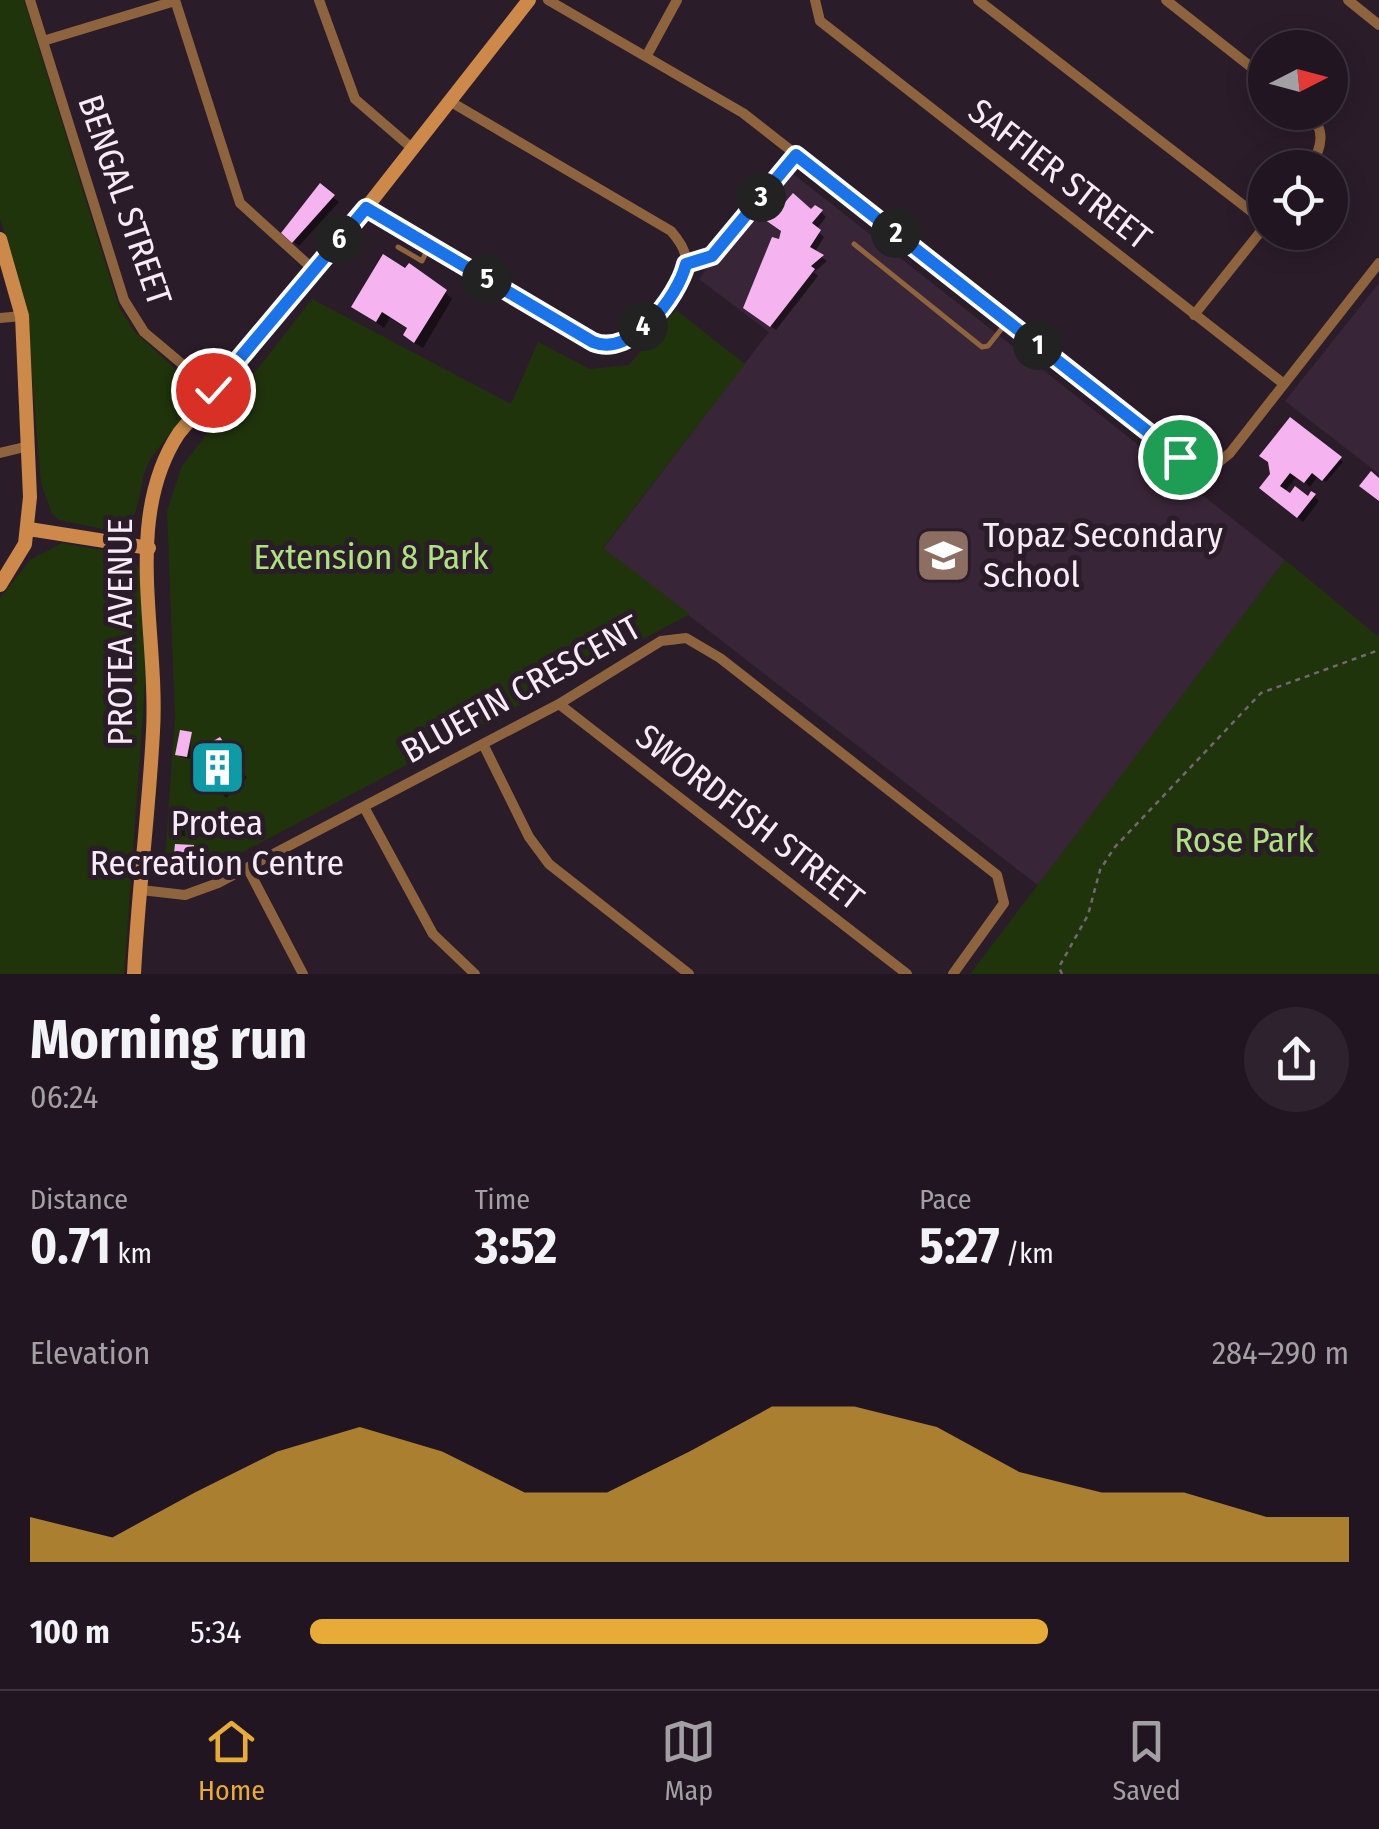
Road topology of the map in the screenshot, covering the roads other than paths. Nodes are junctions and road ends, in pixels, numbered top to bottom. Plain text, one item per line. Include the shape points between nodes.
1 (30, 0) edge
2 (175, 0) edge
3 (319, 0) edge
4 (530, 0) edge
5 (548, 0) edge
6 (677, 0) edge
7 (814, 0) edge
8 (978, 0) edge
9 (1166, 0) edge
10 (1348, 0) edge
11 (1379, 24) edge
12 (43, 41) junction
13 (647, 55) junction
14 (1248, 65) edge
15 (451, 102) junction
16 (413, 148) junction
17 (796, 155) junction
18 (366, 208) junction
19 (1248, 211) edge
20 (0, 239) edge
21 (854, 244) dead end
22 (429, 246) junction
23 (1248, 246) edge
24 (398, 247) dead end
25 (1379, 263) edge
26 (686, 264) junction
27 (314, 270) junction
28 (1194, 315) junction
29 (22, 316) junction
30 (0, 318) edge
31 (1007, 322) junction
32 (1284, 384) junction
33 (213, 390) junction
34 (29, 446) junction
35 (0, 453) edge
36 (29, 529) junction
37 (148, 548) junction
38 (0, 585) edge
39 (559, 704) junction
40 (484, 744) junction
41 (364, 807) junction
42 (248, 869) junction
43 (141, 890) junction
44 (134, 974) edge
45 (303, 974) edge
46 (474, 974) edge
47 (690, 974) edge
48 (907, 974) edge
49 (952, 974) edge

1 - 12 street, BENGAL STREET
2 - 12 street
2 - 27 street via 240,203
3 - 16 street via 354,99
4 - 15 street, PROTEA AVENUE
5 - 13 street
6 - 13 street
7 - 28 street, SAFFIER STREET via 820,21
8 - 19 street
9 - 14 street
10 - 11 street
12 - 33 street, BENGAL STREET via 129,312
13 - 17 street via 732,106
15 - 16 street, PROTEA AVENUE
15 - 26 street via 658,221 678,240
16 - 18 street, PROTEA AVENUE
17 - 26 lane via 712,256
17 - 31 street
18 - 22 street
18 - 27 street, PROTEA AVENUE
20 - 29 street
21 - 31 lane via 982,347
22 - 24 lane via 422,262
22 - 26 street via 609,346 633,338
23 - 28 street
25 - 32 street
27 - 33 street, PROTEA AVENUE
28 - 32 street, SAFFIER STREET
29 - 30 street
29 - 34 street
31 - 32 street via 1180,457 1204,468 1223,461
33 - 37 street, PROTEA AVENUE via 155,474
34 - 35 street
34 - 36 street
36 - 37 street
36 - 38 street
37 - 43 street, PROTEA AVENUE via 154,714
39 - 40 street, BLUEFIN CRESCENT
39 - 48 street, SWORDFISH STREET
39 - 49 street, BLUEFIN CRESCENT via 660,641 686,638 707,649 997,875 1004,904
40 - 41 street, BLUEFIN CRESCENT
40 - 47 street via 549,864
41 - 42 street, BLUEFIN CRESCENT
41 - 46 street via 433,934
42 - 43 street, BLUEFIN CRESCENT via 192,894
42 - 45 street
43 - 44 street, PROTEA AVENUE

